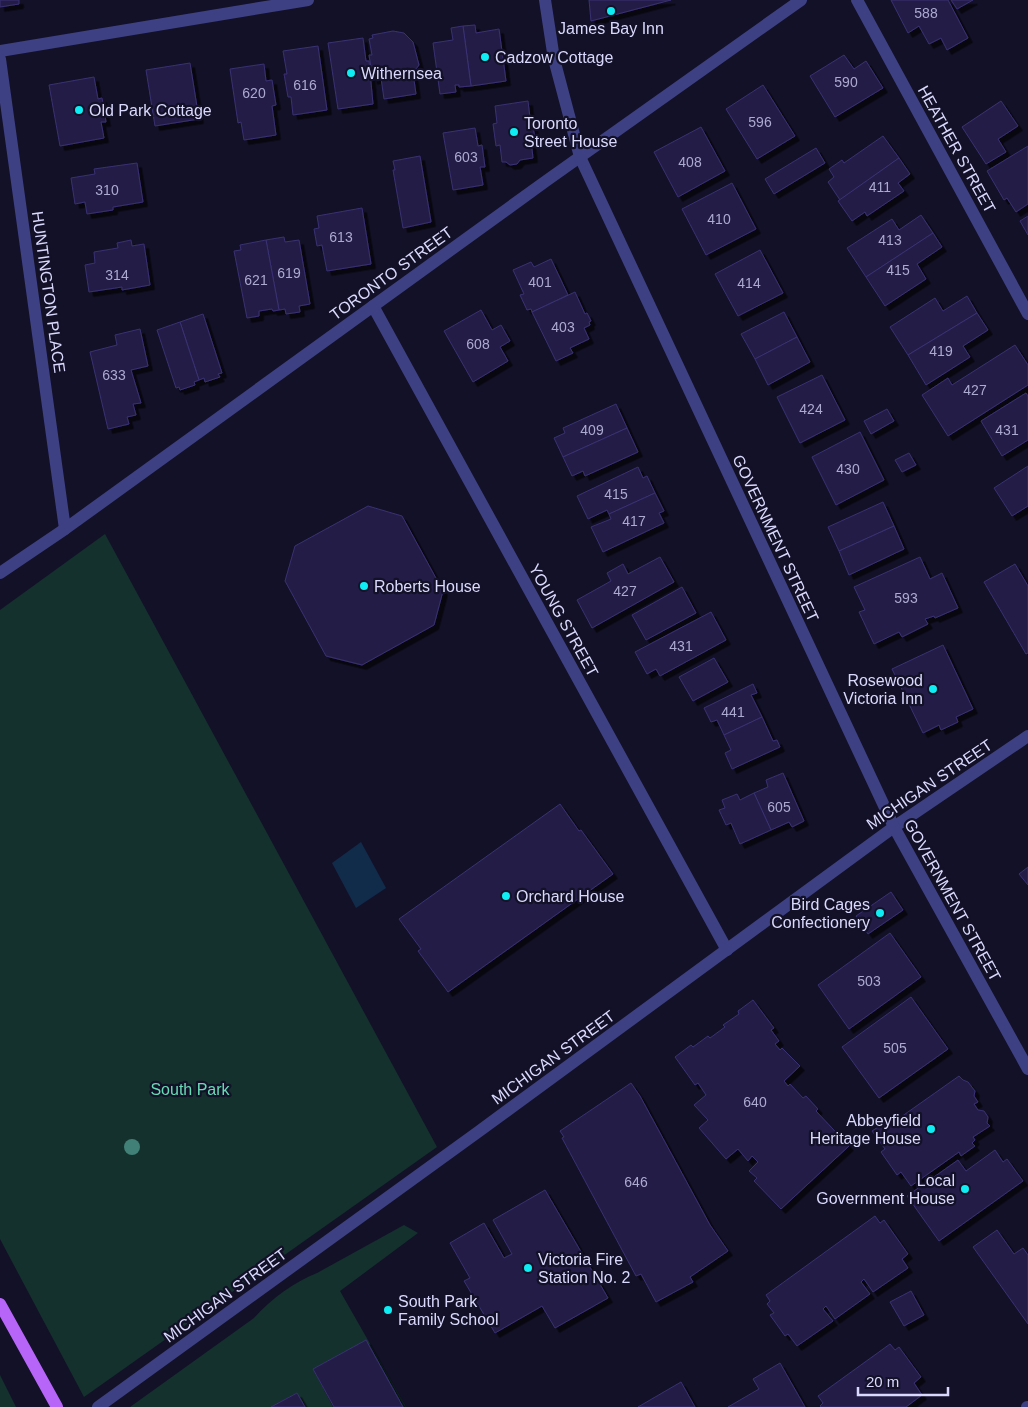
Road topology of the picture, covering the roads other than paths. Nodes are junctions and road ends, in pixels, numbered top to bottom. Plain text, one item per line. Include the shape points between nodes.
1 (308, 0) edge
2 (545, 0) edge
3 (802, 0) edge
4 (857, 0) edge
5 (0, 51) edge
6 (0, 59) edge
7 (580, 157) junction
8 (373, 306) junction
9 (1028, 314) edge
10 (65, 529) junction
11 (0, 573) edge
12 (1028, 736) edge
13 (894, 827) junction
14 (726, 950) junction
15 (1028, 1069) edge
16 (0, 1304) edge
17 (57, 1407) edge
18 (98, 1407) edge

1 - 5 street
2 - 7 street, GOVERNMENT STREET via 554,59
3 - 7 street, TORONTO STREET
4 - 9 street, HEATHER STREET
6 - 10 street, HUNTINGTON PLACE
7 - 8 street, TORONTO STREET
7 - 13 street, GOVERNMENT STREET
8 - 10 street, TORONTO STREET
8 - 14 street, YOUNG STREET
10 - 11 street, TORONTO STREET
12 - 13 street, MICHIGAN STREET
13 - 14 street, MICHIGAN STREET
13 - 15 street, GOVERNMENT STREET
14 - 18 street, MICHIGAN STREET
16 - 17 main road

